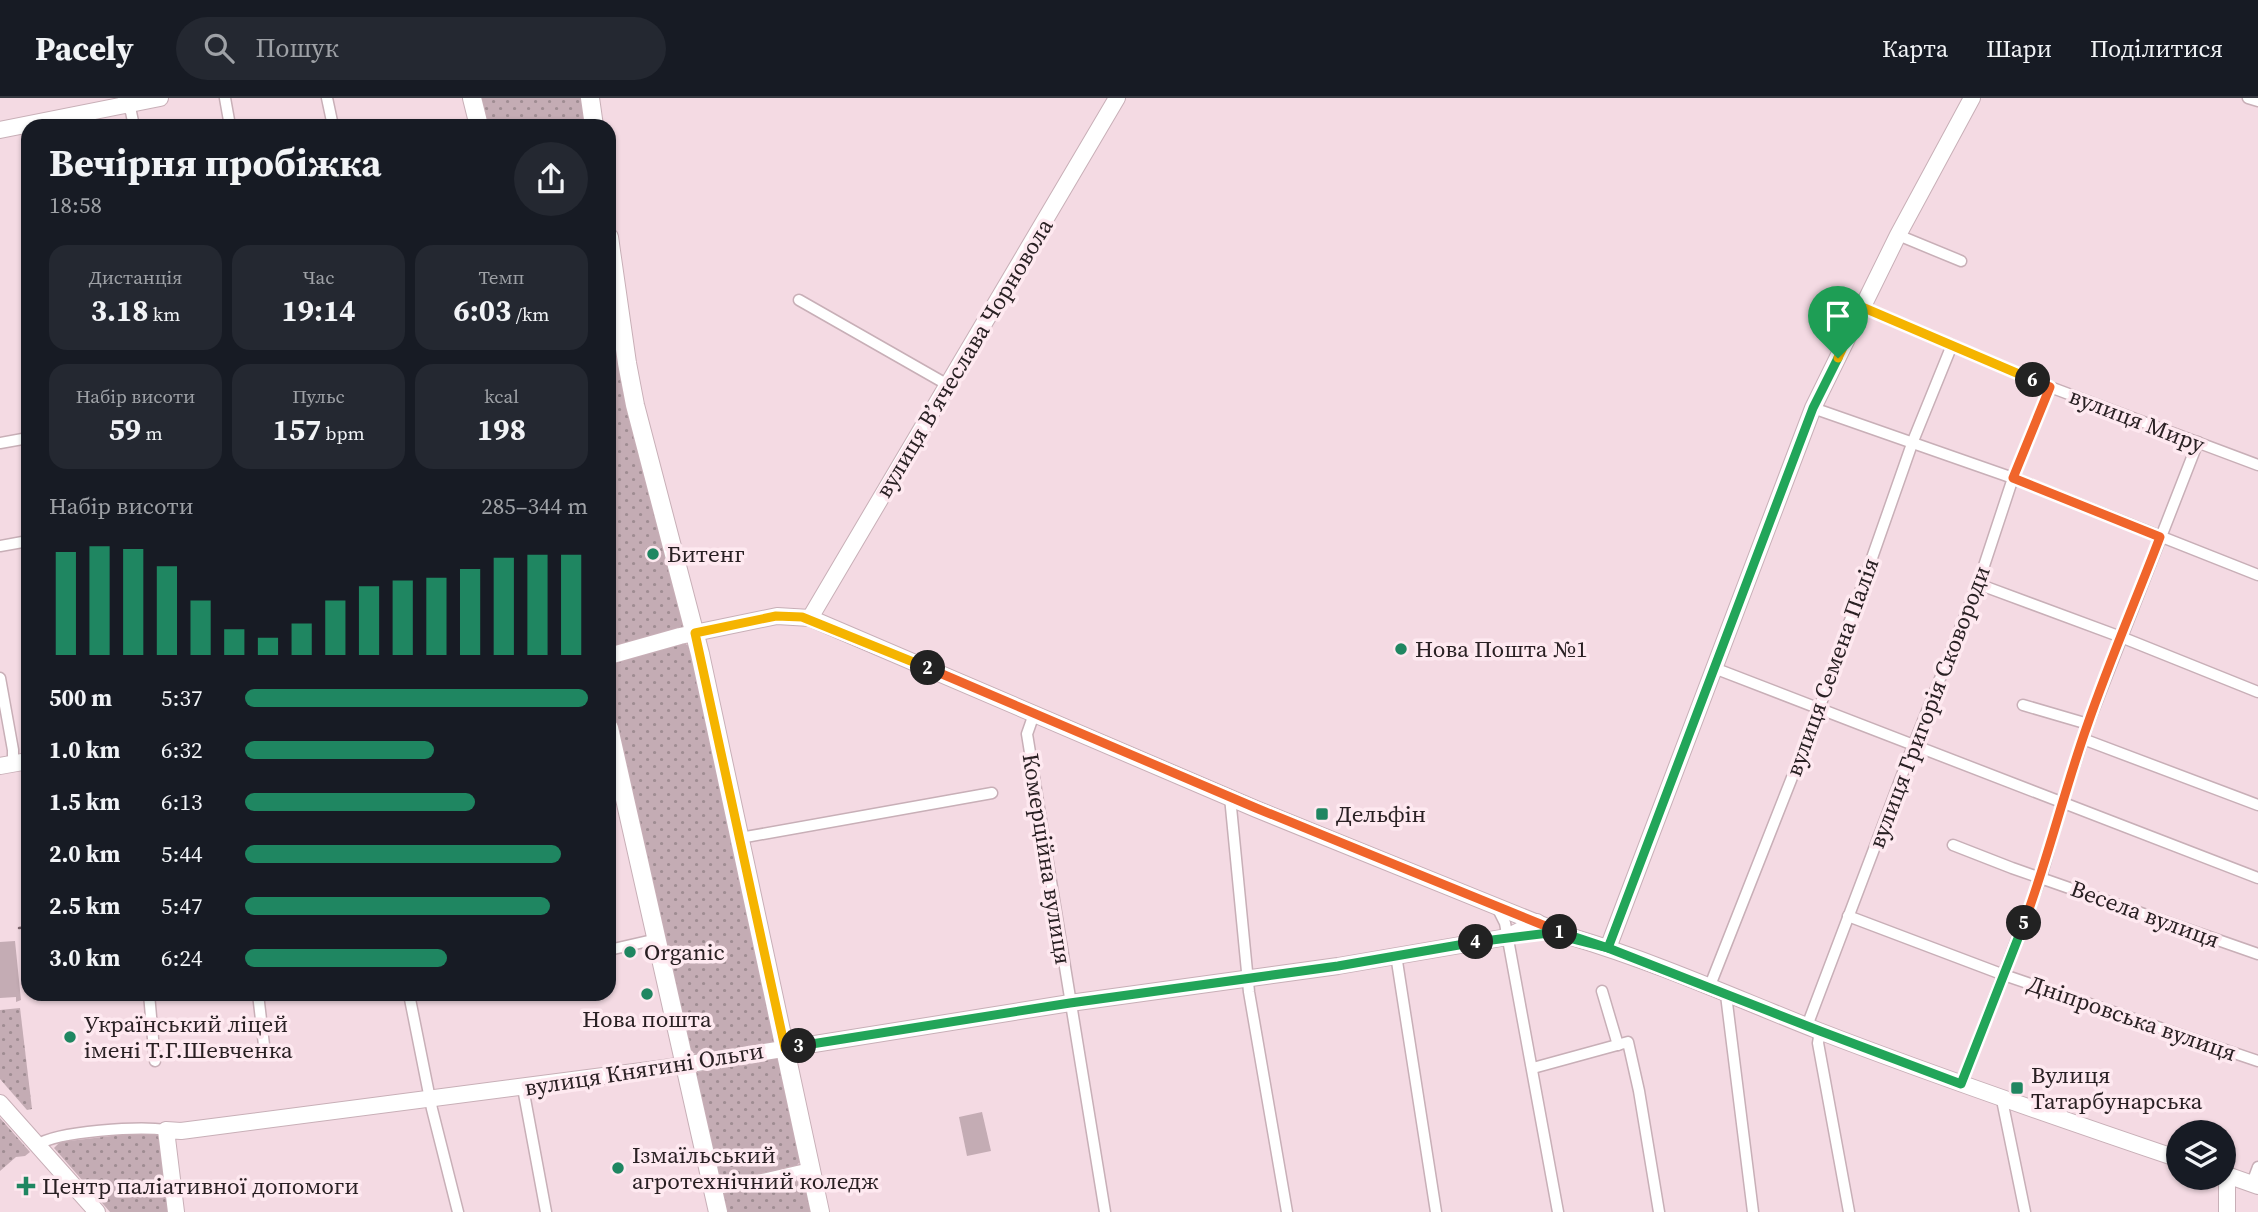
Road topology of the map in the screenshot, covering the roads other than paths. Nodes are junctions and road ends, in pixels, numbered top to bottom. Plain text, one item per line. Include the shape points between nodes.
1 (160, 98) edge
2 (225, 98) edge
3 (327, 98) edge
4 (472, 98) edge
5 (590, 98) edge
6 (1117, 98) edge
7 (1972, 98) edge
8 (2248, 98) edge
9 (124, 101) edge
10 (2258, 101) edge
11 (57, 119) edge
12 (132, 119) edge
13 (229, 119) edge
14 (332, 119) edge
15 (477, 119) edge
16 (593, 119) edge
17 (21, 127) edge
18 (0, 130) edge
19 (1898, 235) junction
20 (1961, 261) dead end
21 (616, 289) edge
22 (799, 300) dead end
23 (1862, 307) junction
24 (1952, 345) junction
25 (948, 385) junction
26 (2050, 387) junction
27 (1813, 408) junction
28 (21, 439) edge
29 (1913, 441) junction
30 (2198, 442) junction
31 (0, 443) edge
32 (2258, 465) edge
33 (2013, 478) junction
34 (2160, 537) junction
35 (21, 542) edge
36 (0, 546) edge
37 (2258, 575) edge
38 (831, 584) junction
39 (1979, 584) junction
40 (768, 617) junction
41 (810, 618) junction
42 (695, 633) junction
43 (851, 636) junction
44 (2122, 637) junction
45 (616, 654) edge
46 (1714, 668) junction
47 (0, 678) edge
48 (2258, 692) edge
49 (2023, 705) dead end
50 (1819, 709) junction
51 (1034, 714) junction
52 (2088, 724) junction
53 (2082, 739) junction
54 (1913, 746) junction
55 (616, 759) edge
56 (14, 764) edge
57 (992, 793) dead end
58 (1230, 797) junction
59 (2062, 803) junction
60 (2258, 805) edge
61 (740, 838) junction
62 (1953, 845) dead end
63 (2041, 877) junction
64 (2258, 878) edge
65 (1497, 906) junction
66 (1848, 916) junction
67 (1537, 922) junction
68 (1507, 937) junction
69 (1572, 937) junction
70 (657, 939) junction
71 (616, 948) edge
72 (1608, 948) junction
73 (2258, 954) edge
74 (1396, 955) junction
75 (2004, 975) junction
76 (1248, 979) junction
77 (1710, 988) junction
78 (1602, 991) dead end
79 (1726, 995) junction
80 (150, 1001) edge
81 (259, 1001) edge
82 (414, 1001) edge
83 (1070, 1003) junction
84 (1814, 1029) junction
85 (264, 1045) dead end
86 (1618, 1045) junction
87 (785, 1048) junction
88 (155, 1061) dead end
89 (2258, 1061) edge
90 (685, 1065) junction
91 (1533, 1068) junction
92 (1961, 1084) junction
93 (523, 1088) junction
94 (430, 1100) junction
95 (2002, 1100) junction
96 (0, 1103) edge
97 (166, 1130) junction
98 (37, 1145) junction
99 (2166, 1155) edge
100 (2258, 1167) edge
101 (811, 1168) junction
102 (2236, 1178) edge
103 (2255, 1184) edge
104 (713, 1190) junction
105 (2225, 1190) edge
106 (97, 1212) edge
107 (176, 1212) edge
108 (458, 1212) edge
109 (546, 1212) edge
110 (718, 1212) edge
111 (820, 1212) edge
112 (1105, 1212) edge
113 (1287, 1212) edge
114 (1436, 1212) edge
115 (1558, 1212) edge
116 (1659, 1212) edge
117 (1754, 1212) edge
118 (1849, 1212) edge
119 (2025, 1212) edge
120 (2227, 1212) edge

1 - 9 street
2 - 13 street
3 - 14 street
4 - 15 main road
5 - 16 main road
6 - 25 street, вулиця Вʼячеслава Чорновола
7 - 19 street
8 - 10 street
9 - 11 street
9 - 12 street
17 - 18 street
19 - 20 street
19 - 23 street
21 - 42 main road via 635,405
22 - 25 street
23 - 24 street, вулиця Миру
23 - 27 street
24 - 26 street, вулиця Миру
24 - 29 street, вулиця Семена Палія
25 - 38 street, вулиця Вʼячеслава Чорновола
26 - 30 street, вулиця Миру
26 - 33 street, вулиця Григорія Сковороди
27 - 29 street
27 - 46 street
28 - 31 street
29 - 33 street
29 - 50 street, вулиця Семена Палія
30 - 32 street, вулиця Миру
30 - 34 street
33 - 34 street
33 - 39 street, вулиця Григорія Сковороди
34 - 37 street
34 - 44 street
35 - 36 street
38 - 40 street via 805,604
38 - 41 street, вулиця Вʼячеслава Чорновола
38 - 43 street via 830,615
39 - 44 street
39 - 54 street, вулиця Григорія Сковороди
40 - 41 street
40 - 42 street
41 - 43 street
42 - 45 street
42 - 61 main road
43 - 51 street
44 - 48 street
44 - 52 street
46 - 50 street
46 - 72 street
47 - 56 street
49 - 52 street
50 - 54 street
50 - 77 street, вулиця Семена Палія
51 - 58 street
51 - 83 street, Комерційна вулиця via 1027,734
52 - 53 street
53 - 59 street
53 - 60 street
54 - 59 street
54 - 66 street, вулиця Григорія Сковороди
55 - 70 main road
57 - 61 street
58 - 65 street
58 - 76 street
59 - 63 street
59 - 64 street
61 - 87 main road
62 - 63 street, Весела вулиця
63 - 73 street, Весела вулиця
63 - 75 street
65 - 67 street
65 - 68 street
66 - 75 street, Дніпровська вулиця
66 - 84 street, вулиця Григорія Сковороди
67 - 68 street, вулиця Княгині Ольги
67 - 69 street
68 - 69 street via 1549,933
68 - 74 street, вулиця Княгині Ольги
68 - 91 street
69 - 72 street
70 - 71 street
70 - 90 main road
72 - 77 street
74 - 76 street, вулиця Княгині Ольги
74 - 114 street
75 - 89 street, Дніпровська вулиця
75 - 92 street
76 - 83 street, вулиця Княгині Ольги
76 - 113 street
77 - 79 street
78 - 86 street
79 - 84 street
79 - 117 street
80 - 88 street
81 - 85 street
82 - 94 street
83 - 87 street, вулиця Княгині Ольги
83 - 112 street, Комерційна вулиця
84 - 92 street
84 - 118 street, вулиця Григорія Сковороди
86 - 91 street
86 - 116 street via 1628,1042
87 - 90 street, вулиця Княгині Ольги
87 - 101 main road
90 - 93 street, вулиця Княгині Ольги
90 - 104 main road
91 - 115 street
92 - 95 street
93 - 94 street, вулиця Княгині Ольги
93 - 109 street
94 - 97 street, вулиця Княгині Ольги
94 - 108 street
95 - 99 street
95 - 119 street
96 - 98 street
97 - 98 street, вулиця Княгині Ольги via 53,1138
97 - 107 street
98 - 106 street
100 - 103 street
101 - 104 street
101 - 111 main road
102 - 103 street
104 - 110 main road
105 - 120 street

